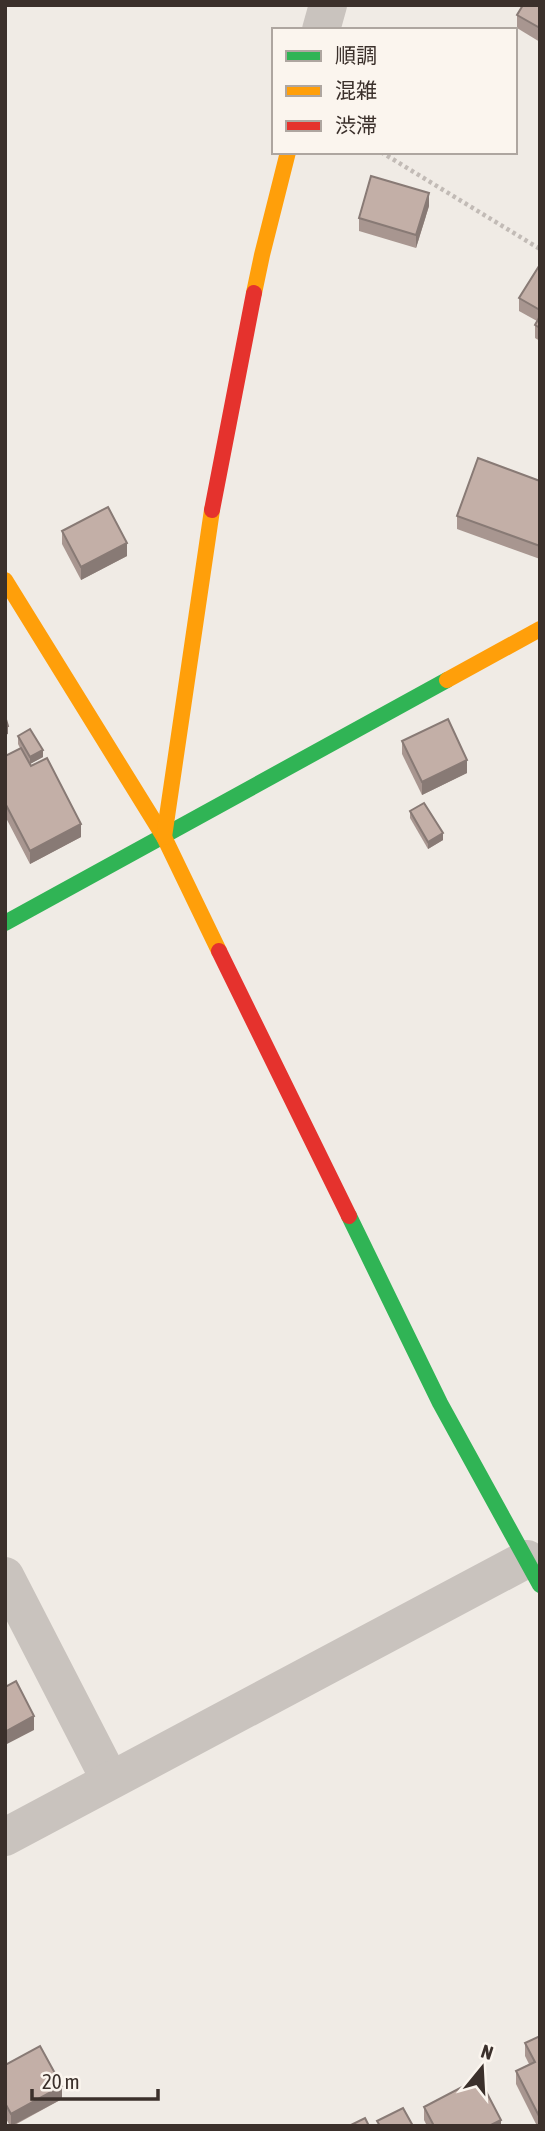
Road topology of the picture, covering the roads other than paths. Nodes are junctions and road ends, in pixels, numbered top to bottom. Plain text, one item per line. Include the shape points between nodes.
1 (328, 5) edge
2 (322, 28) edge
3 (287, 154) edge
4 (6, 583) edge
5 (540, 629) edge
6 (164, 837) junction
7 (5, 923) edge
8 (533, 1572) edge
9 (5, 1576) edge
10 (110, 1780) junction
11 (5, 1837) edge

1 - 2 street
3 - 6 street via 262,255 211,516
4 - 6 street
5 - 6 street
6 - 7 street
6 - 8 street via 440,1403
8 - 10 street
9 - 10 street
10 - 11 street

